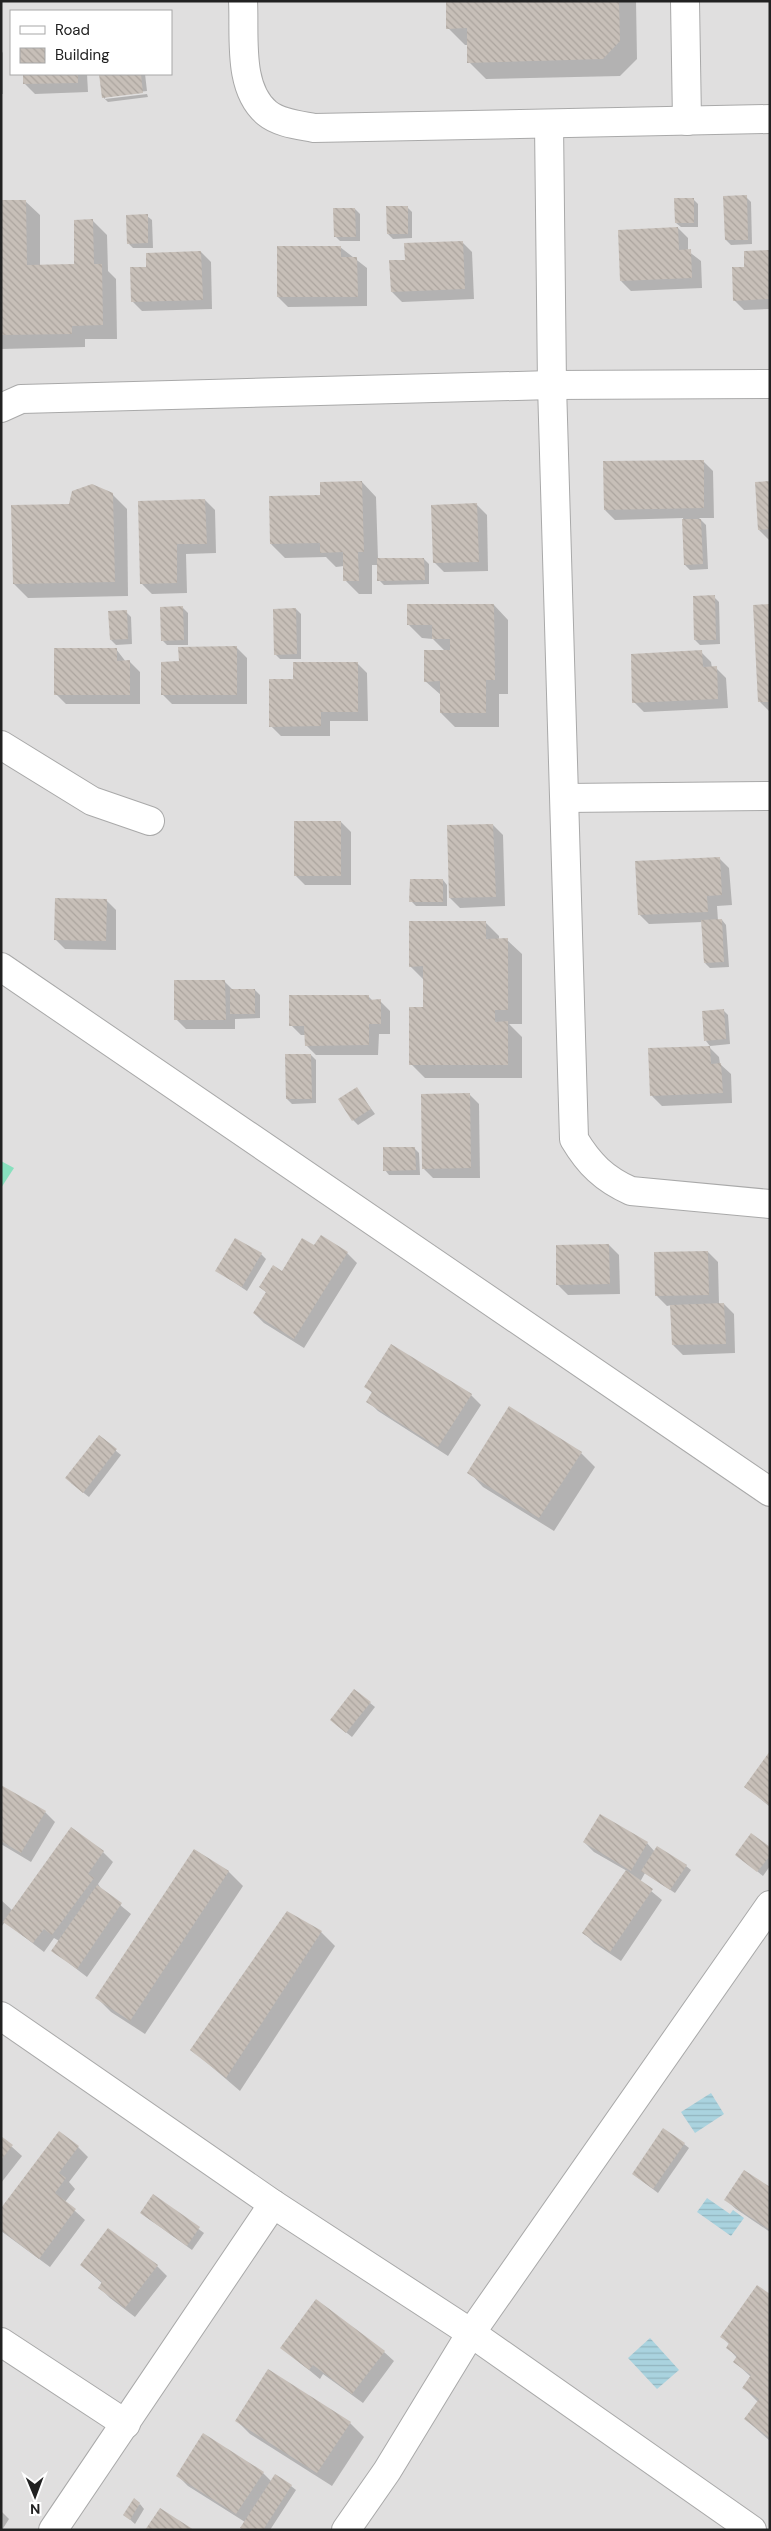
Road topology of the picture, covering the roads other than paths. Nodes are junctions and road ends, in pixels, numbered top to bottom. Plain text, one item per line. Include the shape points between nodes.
1 (243, 1) edge
2 (685, 1) edge
3 (770, 119) edge
4 (687, 121) junction
5 (549, 124) junction
6 (770, 384) edge
7 (552, 385) junction
8 (1, 408) edge
9 (1, 745) edge
10 (770, 796) edge
11 (565, 798) junction
12 (150, 821) dead end
13 (1, 967) edge
14 (770, 1204) edge
15 (770, 1492) edge
16 (770, 1905) edge
17 (1, 2016) edge
18 (273, 2204) junction
19 (471, 2333) junction
20 (1, 2342) edge
21 (126, 2424) junction
22 (53, 2530) edge
23 (346, 2530) edge
24 (752, 2530) edge

1 - 5 street via 246,73 252,95 267,113 287,122 314,128
2 - 4 street
3 - 4 street
4 - 5 street
5 - 7 street
6 - 7 street
7 - 8 street via 21,399
7 - 11 street
9 - 12 street via 92,801
10 - 11 street
11 - 14 street via 574,1139 596,1171 630,1191
13 - 15 street
16 - 19 street
17 - 18 street
18 - 19 street
18 - 21 street
19 - 23 street via 387,2472
19 - 24 street
20 - 21 street
21 - 22 street

